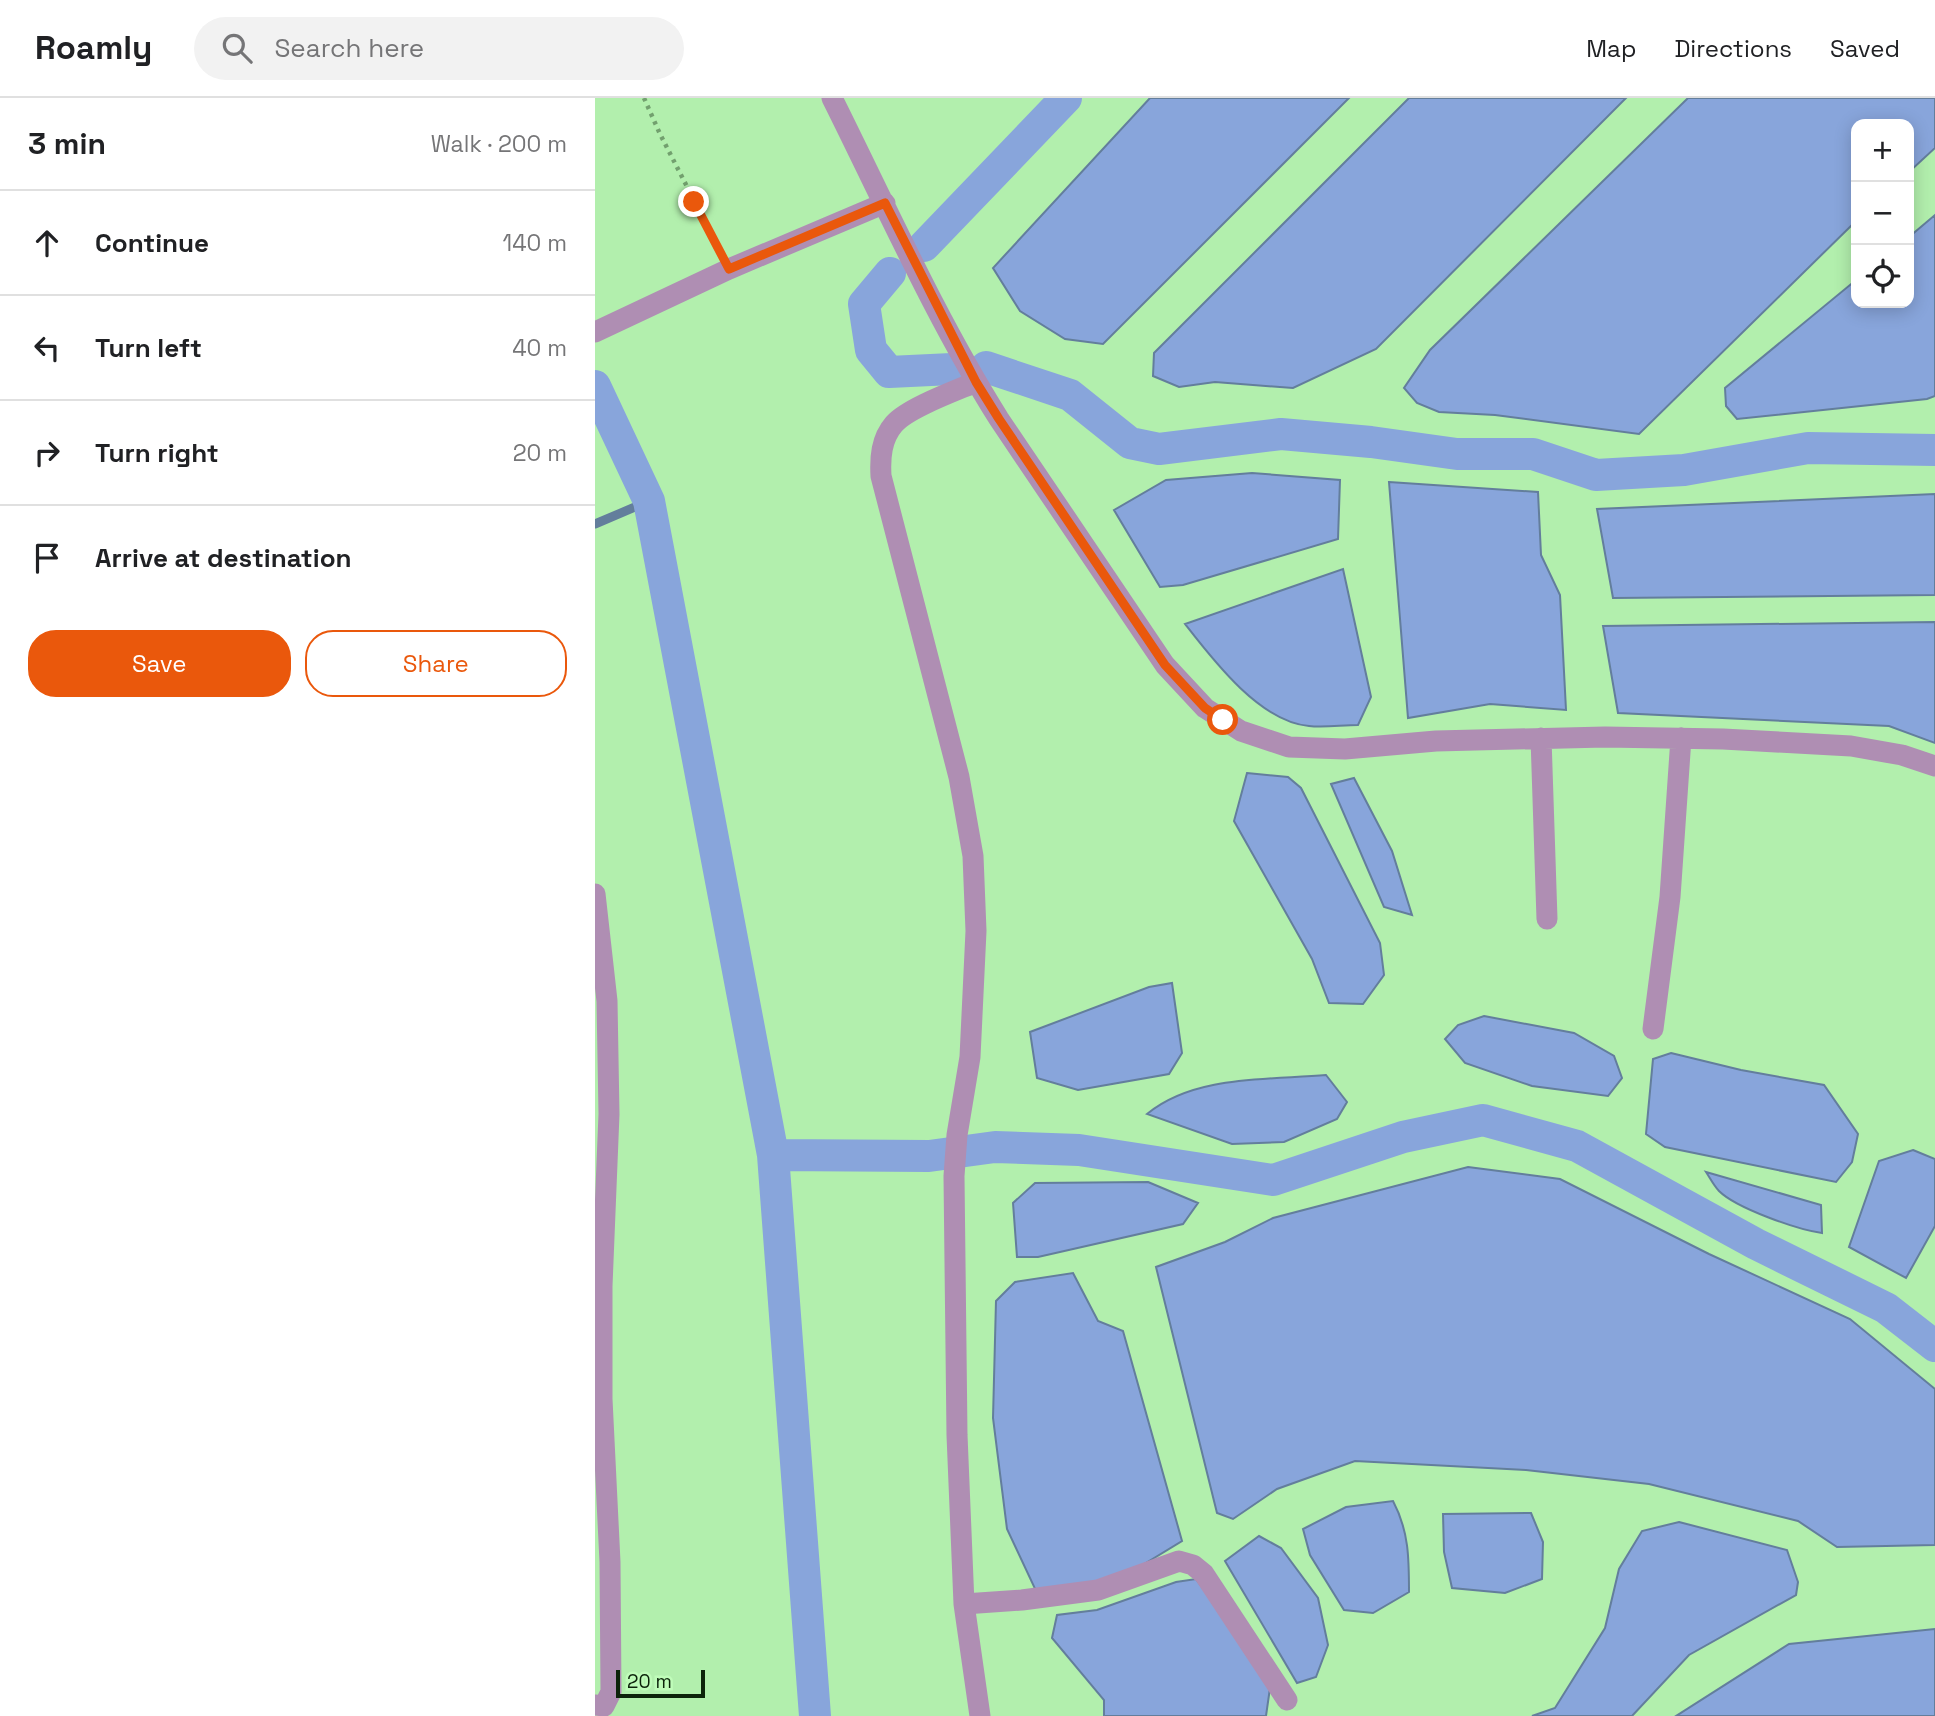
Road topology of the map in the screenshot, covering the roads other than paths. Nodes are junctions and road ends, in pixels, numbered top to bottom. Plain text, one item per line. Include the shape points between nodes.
1 (832, 98) edge
2 (885, 203) junction
3 (595, 332) edge
4 (976, 382) junction
5 (1541, 738) junction
6 (1681, 738) junction
7 (1935, 766) edge
8 (595, 894) edge
9 (1547, 919) dead end
10 (1653, 1029) dead end
11 (964, 1604) junction
12 (1287, 1700) dead end
13 (602, 1709) edge
14 (980, 1716) edge

1 - 2 street
2 - 3 street
2 - 4 street
4 - 5 street via 1165,665 1214,714 1241,731 1289,747 1345,749
4 - 11 street via 894,424 880,456 881,476 959,777 973,856 976,931 970,1057 954,1176
5 - 6 street
5 - 9 street
6 - 7 street via 1851,746
6 - 10 street via 1670,897
8 - 13 street via 607,1001 610,1114 602,1399 611,1692
11 - 12 street via 1098,1590 1179,1561 1193,1564
11 - 14 street

